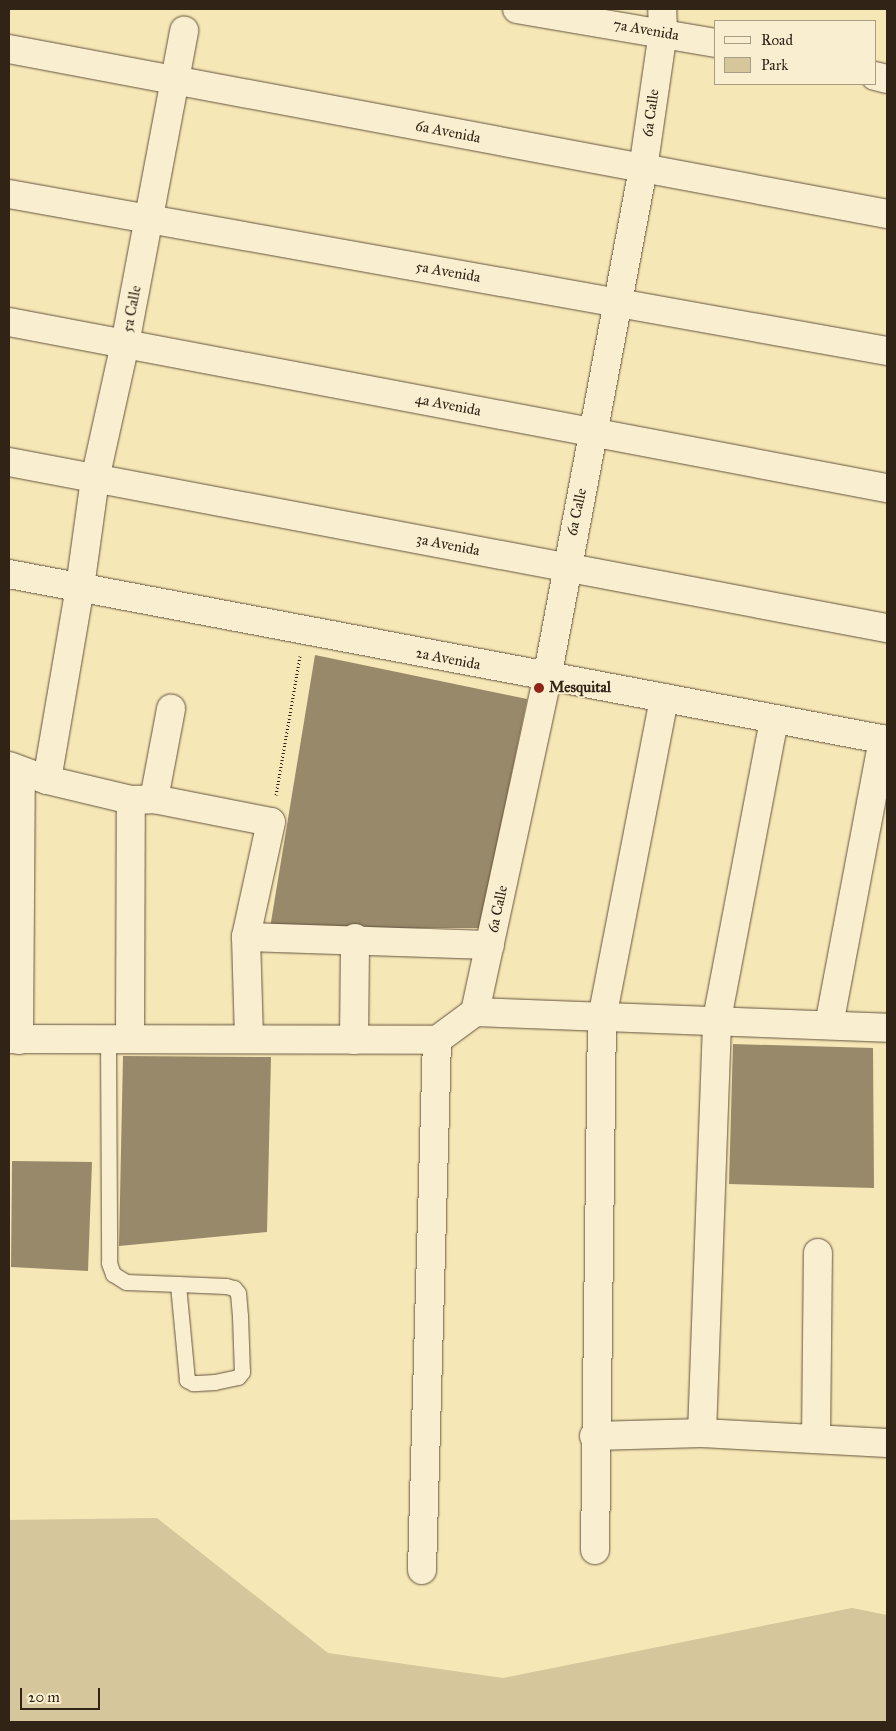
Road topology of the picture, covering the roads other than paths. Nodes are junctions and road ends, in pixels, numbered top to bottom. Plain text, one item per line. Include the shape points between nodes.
1 (517, 9) edge
2 (662, 20) edge
3 (184, 31) dead end
4 (714, 43) edge
5 (9, 49) edge
6 (175, 81) junction
7 (643, 169) junction
8 (9, 194) edge
9 (887, 214) edge
10 (148, 221) junction
11 (618, 302) junction
12 (9, 322) edge
13 (125, 344) junction
14 (887, 351) edge
15 (593, 432) junction
16 (9, 462) edge
17 (94, 478) junction
18 (887, 488) edge
19 (566, 567) junction
20 (9, 574) edge
21 (80, 586) junction
22 (887, 628) edge
23 (547, 678) junction
24 (664, 698) junction
25 (171, 708) dead end
26 (774, 719) junction
27 (885, 740) edge
28 (15, 769) edge
29 (47, 780) junction
30 (143, 800) junction
31 (246, 937) junction
32 (355, 938) junction
33 (490, 945) junction
34 (475, 1012) junction
35 (602, 1018) junction
36 (717, 1019) junction
37 (829, 1025) junction
38 (887, 1028) edge
39 (14, 1039) edge
40 (119, 1039) junction
41 (249, 1039) junction
42 (354, 1040) junction
43 (436, 1040) junction
44 (818, 1253) dead end
45 (178, 1284) junction
46 (702, 1433) junction
47 (594, 1436) junction
48 (816, 1439) junction
49 (887, 1443) edge
50 (595, 1550) dead end
51 (422, 1570) dead end

1 - 2 street, 7a Avenida
2 - 4 street, 7a Avenida
2 - 7 street, 6a Calle
3 - 6 street, 5a Calle
5 - 6 street, 6a Avenida
6 - 7 street, 6a Avenida
6 - 10 street, 5a Calle
7 - 9 street, 6a Avenida
7 - 11 street, 6a Calle
8 - 10 street, 5a Avenida
10 - 11 street, 5a Avenida
10 - 13 street, 5a Calle
11 - 14 street, 5a Avenida
11 - 15 street, 6a Calle
12 - 13 street, 4a Avenida
13 - 15 street, 4a Avenida
13 - 17 street, 5a Calle
15 - 18 street, 4a Avenida
15 - 19 street, 6a Calle
16 - 17 street, 3a Avenida
17 - 19 street, 3a Avenida
17 - 21 street, 5a Calle
19 - 22 street, 3a Avenida
19 - 23 street, 6a Calle
20 - 21 street, 2a Avenida
21 - 23 street, 2a Avenida
21 - 29 street, 5a Calle
23 - 24 street, 2a Avenida
23 - 33 street, 6a Calle
24 - 26 street, 2a Avenida
24 - 35 street
25 - 30 street
26 - 27 street, 2a Avenida
26 - 36 street
27 - 37 street
28 - 29 street
28 - 39 street
29 - 30 street
30 - 31 street via 271,822
30 - 40 street
31 - 32 street
31 - 41 street
32 - 33 street
32 - 42 street
33 - 34 street, 6a Calle
34 - 35 street
34 - 43 street
35 - 36 street
35 - 47 street
36 - 37 street
36 - 46 street
37 - 38 street
39 - 40 street
40 - 41 street
40 - 45 lane via 110,1267 112,1274 126,1282
41 - 42 street
42 - 43 street
43 - 51 street
44 - 48 street
45 - 45 lane via 226,1286 238,1292 242,1372 238,1377 215,1382 193,1383 187,1380
46 - 47 street
46 - 48 street
47 - 50 street
48 - 49 street

